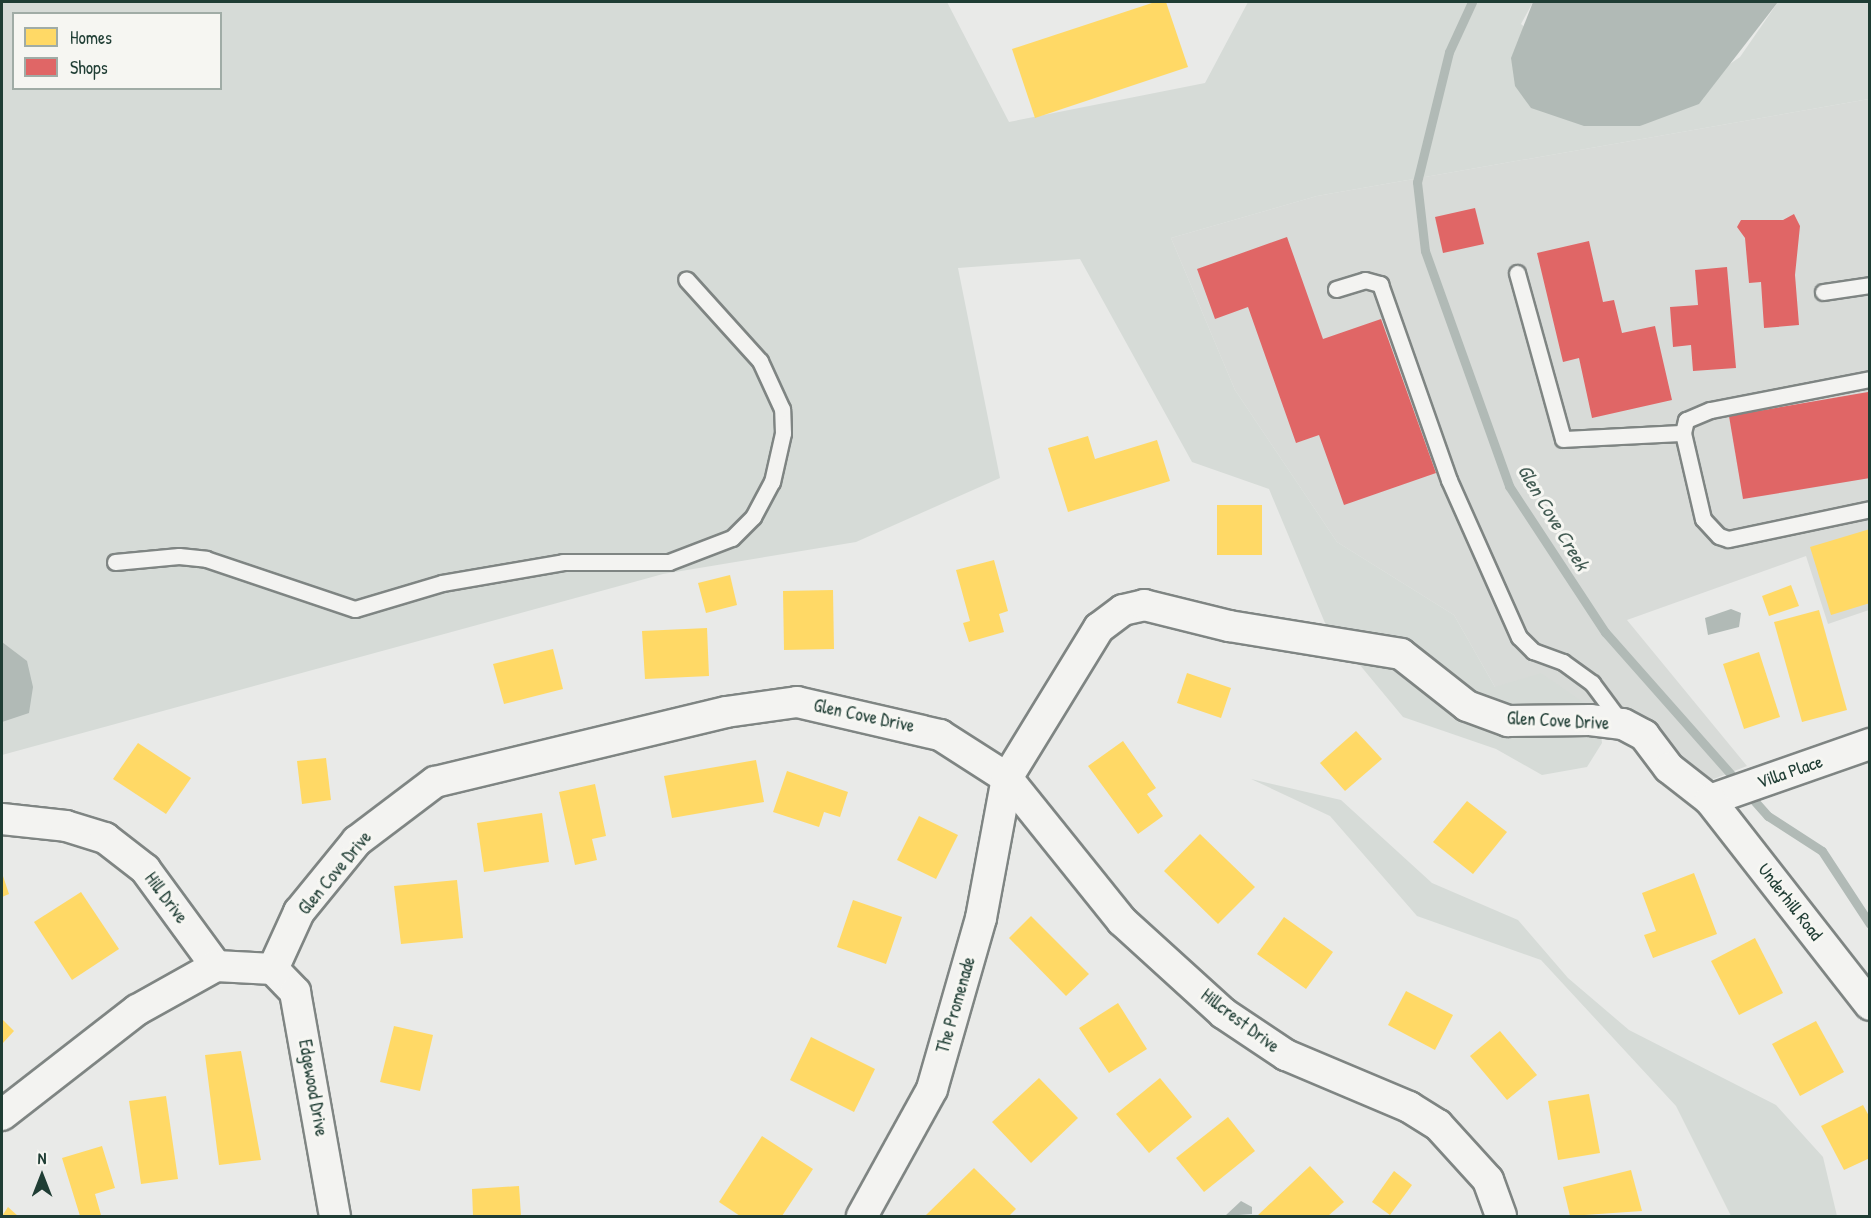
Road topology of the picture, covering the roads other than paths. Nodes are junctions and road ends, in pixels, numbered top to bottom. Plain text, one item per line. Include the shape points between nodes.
1 (1517, 273) dead end
2 (686, 279) dead end
3 (1869, 285) edge
4 (1336, 289) dead end
5 (1823, 292) dead end
6 (1869, 379) edge
7 (1683, 433) junction
8 (1869, 509) edge
9 (114, 562) dead end
10 (1623, 724) junction
11 (1869, 744) edge
12 (1006, 778) junction
13 (1717, 797) junction
14 (2, 819) edge
15 (216, 966) junction
16 (273, 969) junction
17 (1869, 1005) edge
18 (2, 1115) edge
19 (335, 1216) edge
20 (862, 1216) edge
21 (1501, 1216) edge

1 - 7 lane via 1563,439
2 - 9 lane via 760,361 782,409 783,433 772,482 753,516 732,538 669,562 563,562 442,583 355,609 206,559 179,556
3 - 5 lane
4 - 10 lane via 1365,280 1380,284 1449,480 1519,637 1533,651 1563,662 1592,683
6 - 7 lane via 1710,410 1686,420
7 - 8 lane via 1703,519 1719,536 1728,539
10 - 12 street, Glen Cove Drive via 1508,721 1467,706 1401,654 1229,626 1144,604 1123,610 1099,628
10 - 13 street, Glen Cove Drive via 1644,735 1669,768
11 - 13 street, Villa Place
12 - 16 street, Glen Cove Drive via 940,735 797,702 517,758 435,782 357,841 299,912
12 - 20 street, The Promenade via 981,918 932,1089
12 - 21 street, Hillcrest Drive via 1122,921 1223,1013 1286,1055 1409,1107 1438,1125 1488,1180
13 - 17 street, Underhill Road
14 - 15 street, Hill Drive via 66,826 105,838 145,869
15 - 16 street
15 - 18 street via 128,1017
16 - 19 street, Edgewood Drive via 295,992

